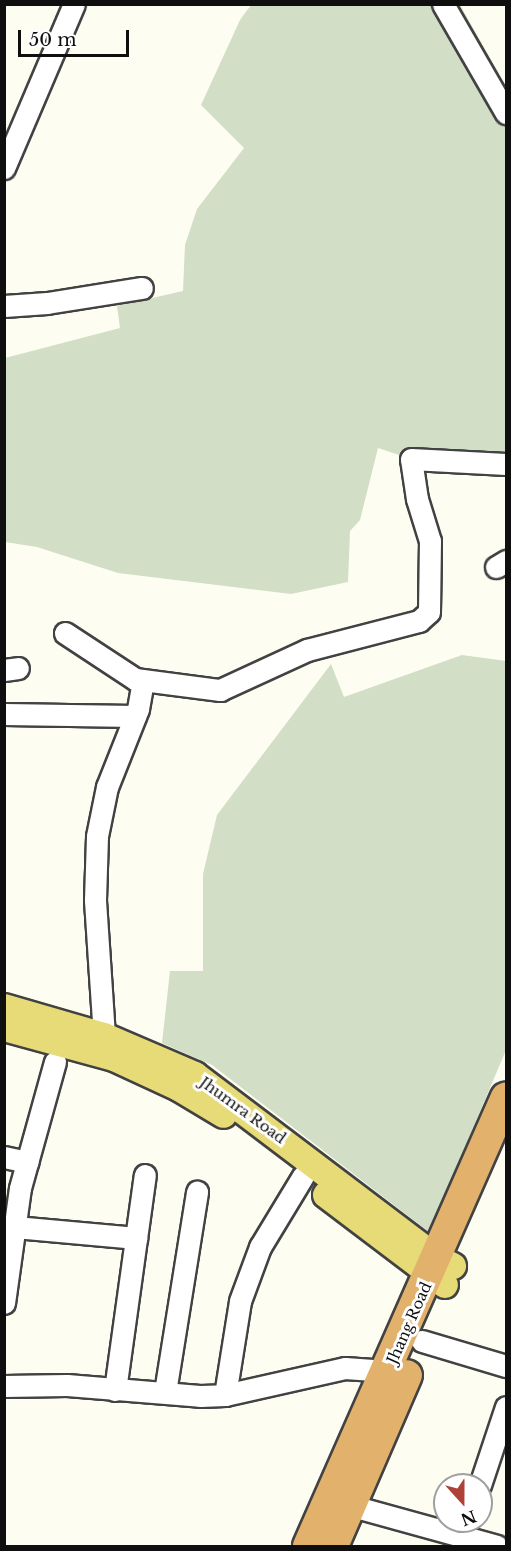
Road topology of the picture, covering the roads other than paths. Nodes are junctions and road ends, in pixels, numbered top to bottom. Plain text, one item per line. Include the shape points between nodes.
1 (74, 4) edge
2 (443, 4) edge
3 (507, 113) edge
4 (4, 168) edge
5 (142, 288) dead end
6 (4, 306) edge
7 (507, 464) edge
8 (65, 633) dead end
9 (143, 680) junction
10 (4, 714) edge
11 (135, 716) junction
12 (4, 1007) edge
13 (4, 1028) edge
14 (104, 1036) junction
15 (55, 1062) dead end
16 (507, 1098) edge
17 (507, 1147) edge
18 (4, 1157) edge
19 (27, 1162) junction
20 (145, 1175) dead end
21 (303, 1176) junction
22 (196, 1192) dead end
23 (9, 1227) edge
24 (136, 1238) junction
25 (7, 1267) edge
26 (441, 1271) junction
27 (4, 1303) edge
28 (422, 1341) junction
29 (507, 1366) edge
30 (387, 1371) junction
31 (4, 1386) edge
32 (115, 1390) junction
33 (165, 1392) junction
34 (225, 1395) junction
35 (507, 1407) edge
36 (484, 1473) edge
37 (352, 1506) junction
38 (433, 1522) edge
39 (473, 1533) edge
40 (308, 1546) edge
41 (333, 1546) edge
42 (497, 1546) edge

1 - 4 street
2 - 3 street
5 - 6 street
7 - 9 street via 411,459 417,500 430,541 429,612 419,621 306,650 220,690
8 - 9 street
9 - 11 street
10 - 11 street
11 - 14 street via 107,787 97,836 95,900
12 - 14 main road, Jhumra Road
13 - 21 main road, Jhumra Road via 114,1058 179,1088 218,1111
14 - 26 main road, Jhumra Road via 195,1076
15 - 19 street
16 - 26 highway, Jhang Road
17 - 26 highway, Jhang Road
18 - 19 street
19 - 23 street
20 - 24 street
21 - 26 main road, Jhumra Road
21 - 34 street via 260,1247 240,1301
22 - 33 street
23 - 24 street
23 - 25 street
24 - 32 street
25 - 27 street
26 - 28 highway, Jhang Road
26 - 30 highway, Jhang Road
28 - 29 street
28 - 37 highway, Jhang Road
30 - 34 street via 345,1368
30 - 40 highway, Jhang Road
31 - 32 street via 67,1385
32 - 33 street
33 - 34 street
35 - 36 street
37 - 38 street
37 - 41 highway, Jhang Road
39 - 42 street

